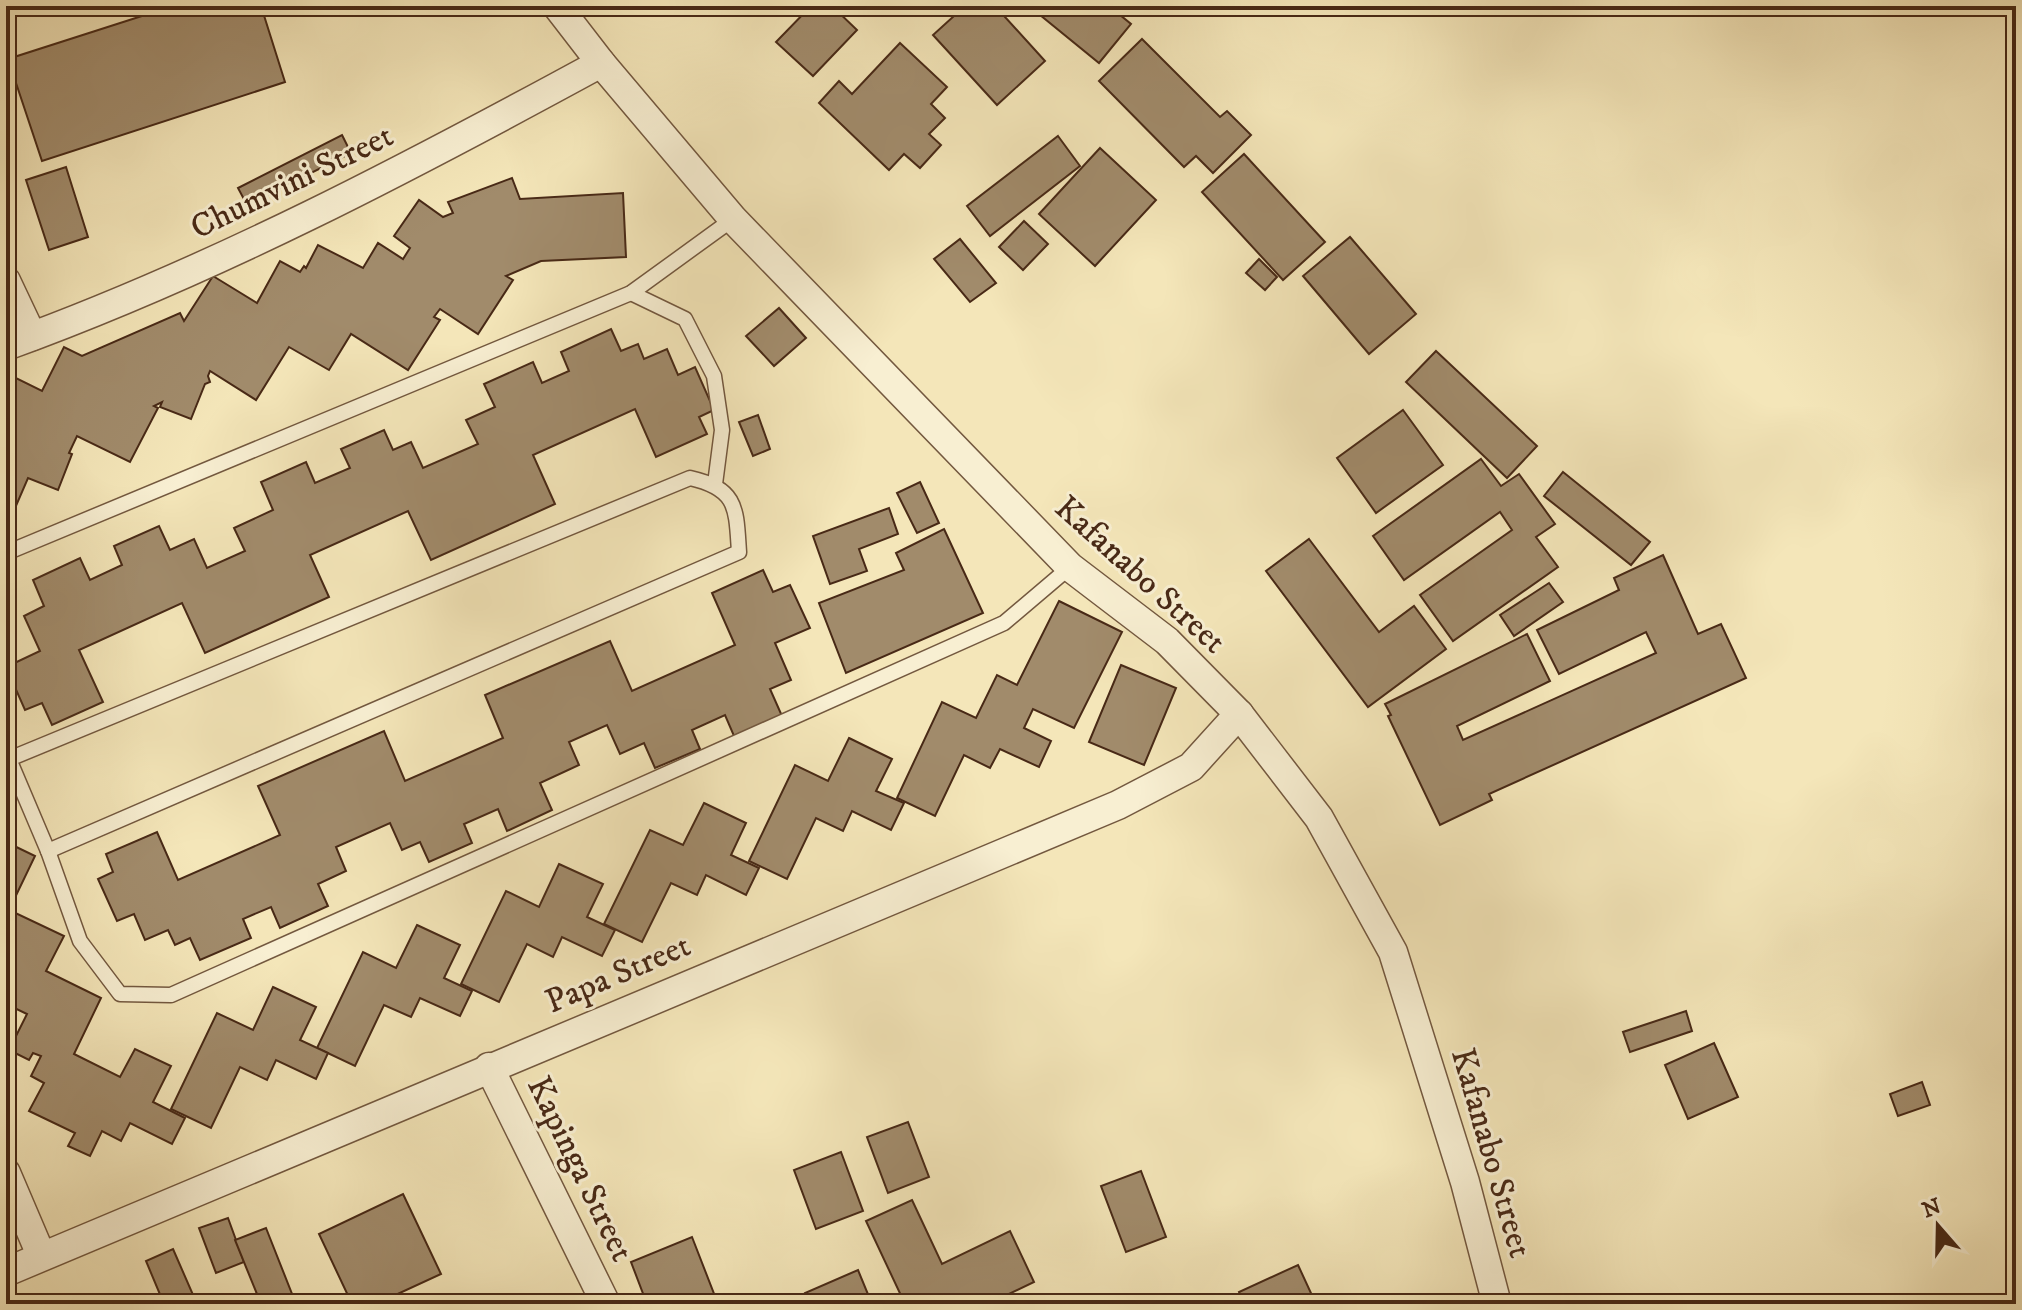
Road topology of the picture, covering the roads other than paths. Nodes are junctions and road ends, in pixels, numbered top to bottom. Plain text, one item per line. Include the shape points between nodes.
1 (557, 6) edge
2 (601, 63) junction
3 (733, 219) junction
4 (6, 281) edge
5 (631, 293) junction
6 (19, 341) edge
7 (715, 484) junction
8 (6, 553) edge
9 (1070, 567) junction
10 (1239, 714) junction
11 (8, 754) edge
12 (48, 851) junction
13 (489, 1067) junction
14 (6, 1173) edge
15 (41, 1255) junction
16 (6, 1272) edge
17 (606, 1304) edge
18 (1497, 1304) edge

1 - 2 street, Kafanabo Street
2 - 3 street, Kafanabo Street
2 - 6 street, Chumvini Street via 251,245
3 - 5 lane
3 - 9 street, Kafanabo Street
4 - 6 street
5 - 7 lane via 685,319 714,376 722,430
5 - 8 lane
7 - 11 lane via 690,478
7 - 12 lane via 736,508 739,552
9 - 10 street, Kafanabo Street via 1167,641
9 - 12 lane via 1004,623 171,995 120,994 80,941
10 - 13 street, Papa Street via 1191,767 1118,805
10 - 18 street, Kafanabo Street via 1319,818 1393,952
11 - 12 lane
13 - 15 street, Papa Street
13 - 17 street, Kapinga Street
14 - 15 street
15 - 16 street, Papa Street

